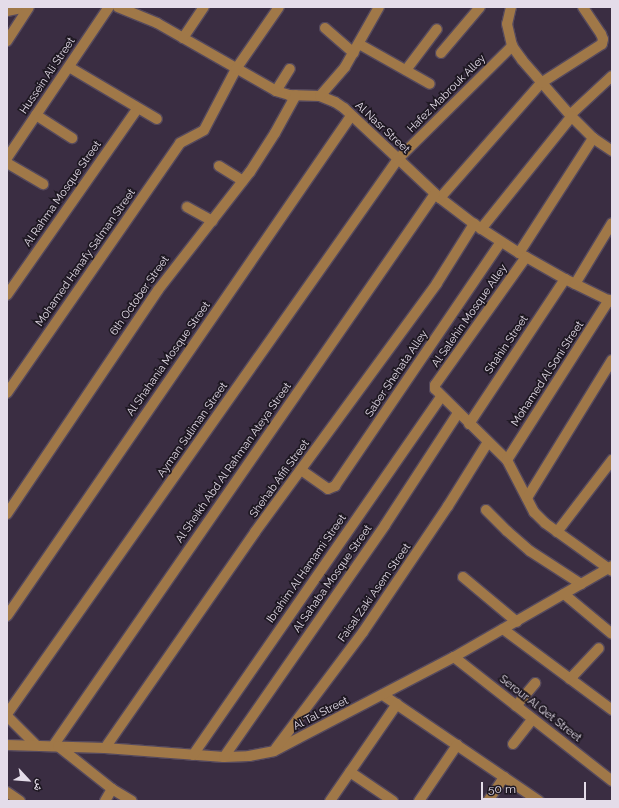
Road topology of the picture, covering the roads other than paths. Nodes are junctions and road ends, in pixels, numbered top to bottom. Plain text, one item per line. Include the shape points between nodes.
1 (28, 7) edge
2 (109, 7) edge
3 (118, 7) edge
4 (204, 7) edge
5 (279, 7) edge
6 (379, 7) edge
7 (480, 7) edge
8 (500, 7) edge
9 (583, 7) edge
10 (7, 11) edge
11 (510, 11) edge
12 (325, 28) dead end
13 (437, 29) dead end
14 (182, 38) junction
15 (7, 42) edge
16 (359, 44) junction
17 (512, 46) junction
18 (354, 53) junction
19 (441, 53) dead end
20 (69, 67) junction
21 (236, 69) junction
22 (290, 69) dead end
23 (406, 70) junction
24 (612, 76) edge
25 (541, 83) junction
26 (430, 84) dead end
27 (276, 91) junction
28 (296, 95) junction
29 (320, 96) junction
30 (138, 108) junction
31 (36, 115) junction
32 (351, 116) junction
33 (571, 116) junction
34 (157, 119) dead end
35 (72, 138) dead end
36 (593, 138) junction
37 (612, 151) edge
38 (7, 158) edge
39 (398, 159) junction
40 (7, 163) edge
41 (219, 166) dead end
42 (243, 182) junction
43 (43, 184) dead end
44 (438, 196) junction
45 (187, 207) dead end
46 (212, 221) junction
47 (612, 223) edge
48 (478, 226) junction
49 (501, 242) junction
50 (522, 255) junction
51 (565, 279) junction
52 (575, 284) junction
53 (7, 295) edge
54 (611, 301) edge
55 (612, 360) edge
56 (7, 393) edge
57 (438, 393) junction
58 (458, 413) junction
59 (469, 424) junction
60 (488, 442) junction
61 (507, 460) junction
62 (610, 466) edge
63 (301, 470) junction
64 (527, 498) junction
65 (486, 510) dead end
66 (7, 514) edge
67 (557, 532) junction
68 (611, 568) edge
69 (463, 577) dead end
70 (581, 584) junction
71 (564, 594) junction
72 (7, 616) edge
73 (517, 622) junction
74 (503, 630) junction
75 (612, 634) edge
76 (599, 648) dead end
77 (454, 657) junction
78 (570, 679) junction
79 (535, 683) dead end
80 (383, 695) junction
81 (397, 704) junction
82 (516, 706) junction
83 (611, 707) edge
84 (7, 715) edge
85 (532, 720) junction
86 (513, 744) dead end
87 (7, 745) edge
88 (457, 745) junction
89 (36, 746) junction
90 (55, 746) junction
91 (105, 748) junction
92 (274, 751) junction
93 (193, 756) junction
94 (224, 757) junction
95 (350, 772) junction
96 (504, 777) junction
97 (612, 780) edge
98 (112, 789) junction
99 (7, 792) edge
100 (20, 801) edge
101 (105, 801) edge
102 (132, 801) edge
103 (330, 801) edge
104 (393, 801) edge
105 (418, 801) edge
106 (488, 801) edge
107 (539, 801) edge

1 - 10 street
1 - 15 street
2 - 20 street, Hussein Ali Street
3 - 14 street, Al Nasr Street via 157,23
4 - 14 street
5 - 21 street
6 - 16 street
7 - 19 street
8 - 11 street
9 - 25 street, Al Sheikh Abd Al Rahman Ateya Street via 602,34 602,44
11 - 17 street via 507,24
12 - 18 street
13 - 23 street
14 - 21 street, Al Nasr Street
16 - 18 street
16 - 23 street
17 - 25 street
17 - 39 street, Hafez Mabrouk Alley
18 - 29 street via 346,67
20 - 30 street
20 - 31 street, Hussein Ali Street
21 - 27 street, Al Nasr Street
21 - 56 street, Mohamed Hanafy Salman Street via 204,130 185,139 176,148
22 - 27 street
23 - 26 street
24 - 33 street, Shehab Afifi Street
25 - 33 street
25 - 44 street, Al Sheikh Abd Al Rahman Ateya Street
27 - 28 street, Al Nasr Street
28 - 29 street, Al Nasr Street
28 - 42 street, 6th October Street
29 - 32 street, Al Nasr Street via 335,102
30 - 34 street
30 - 53 street, Al Rahma Mosque Street
31 - 35 street
31 - 38 street, Hussein Ali Street
32 - 39 street, Al Nasr Street
32 - 72 street, Al Shahania Mosque Street
33 - 36 street
33 - 48 street, Shehab Afifi Street
36 - 37 street
36 - 50 street, Al Salehin Mosque Alley
39 - 44 street, Al Nasr Street
39 - 84 street, Ayman Suliman Street
40 - 43 street
41 - 42 street
42 - 46 street, 6th October Street
44 - 48 street, Al Nasr Street
44 - 90 street, Al Sheikh Abd Al Rahman Ateya Street
45 - 46 street
46 - 66 street, 6th October Street via 158,290
47 - 52 street
48 - 49 street, Al Nasr Street
48 - 63 street, Shehab Afifi Street
49 - 50 street, Al Nasr Street
49 - 63 street, Saber Shehata Alley via 335,486 328,489
50 - 51 street, Al Nasr Street
50 - 57 street, Al Salehin Mosque Alley via 435,385
51 - 52 street, Al Nasr Street
51 - 59 street, Shahin Street
52 - 54 street, Al Nasr Street
54 - 61 street, Mohamed Al Soni Street
55 - 64 street
57 - 58 street
57 - 93 street, Ibrahim Al Hamami Street
58 - 59 street
58 - 94 street, Al Sahaba Mosque Street via 398,506
59 - 60 street
60 - 61 street
60 - 92 street, Faisal Zaki Asem Street via 363,632
61 - 64 street
62 - 67 street
63 - 91 street, Shehab Afifi Street
64 - 67 street via 534,512
65 - 70 street via 530,551
67 - 68 street
68 - 70 street, Al Tal Street
69 - 73 street
70 - 71 street, Al Tal Street
71 - 73 street, Al Tal Street
71 - 75 street
73 - 74 street, Al Tal Street
74 - 77 street, Al Tal Street
74 - 78 street
76 - 78 street
77 - 80 street, Al Tal Street
77 - 82 street, Serour Al Qet Street
78 - 83 street
79 - 82 street
80 - 81 street
80 - 92 street, Al Tal Street
81 - 88 street
81 - 95 street
82 - 85 street, Serour Al Qet Street
84 - 89 street
85 - 86 street
85 - 97 street, Serour Al Qet Street
87 - 89 street, Al Tal Street
88 - 96 street
88 - 105 street
89 - 90 street, Al Tal Street
90 - 91 street, Al Tal Street
90 - 98 street
91 - 93 street, Al Tal Street
92 - 94 street, Al Tal Street
93 - 94 street, Al Tal Street
95 - 103 street
95 - 104 street
96 - 106 street
96 - 107 street
98 - 101 street
98 - 102 street
99 - 100 street

